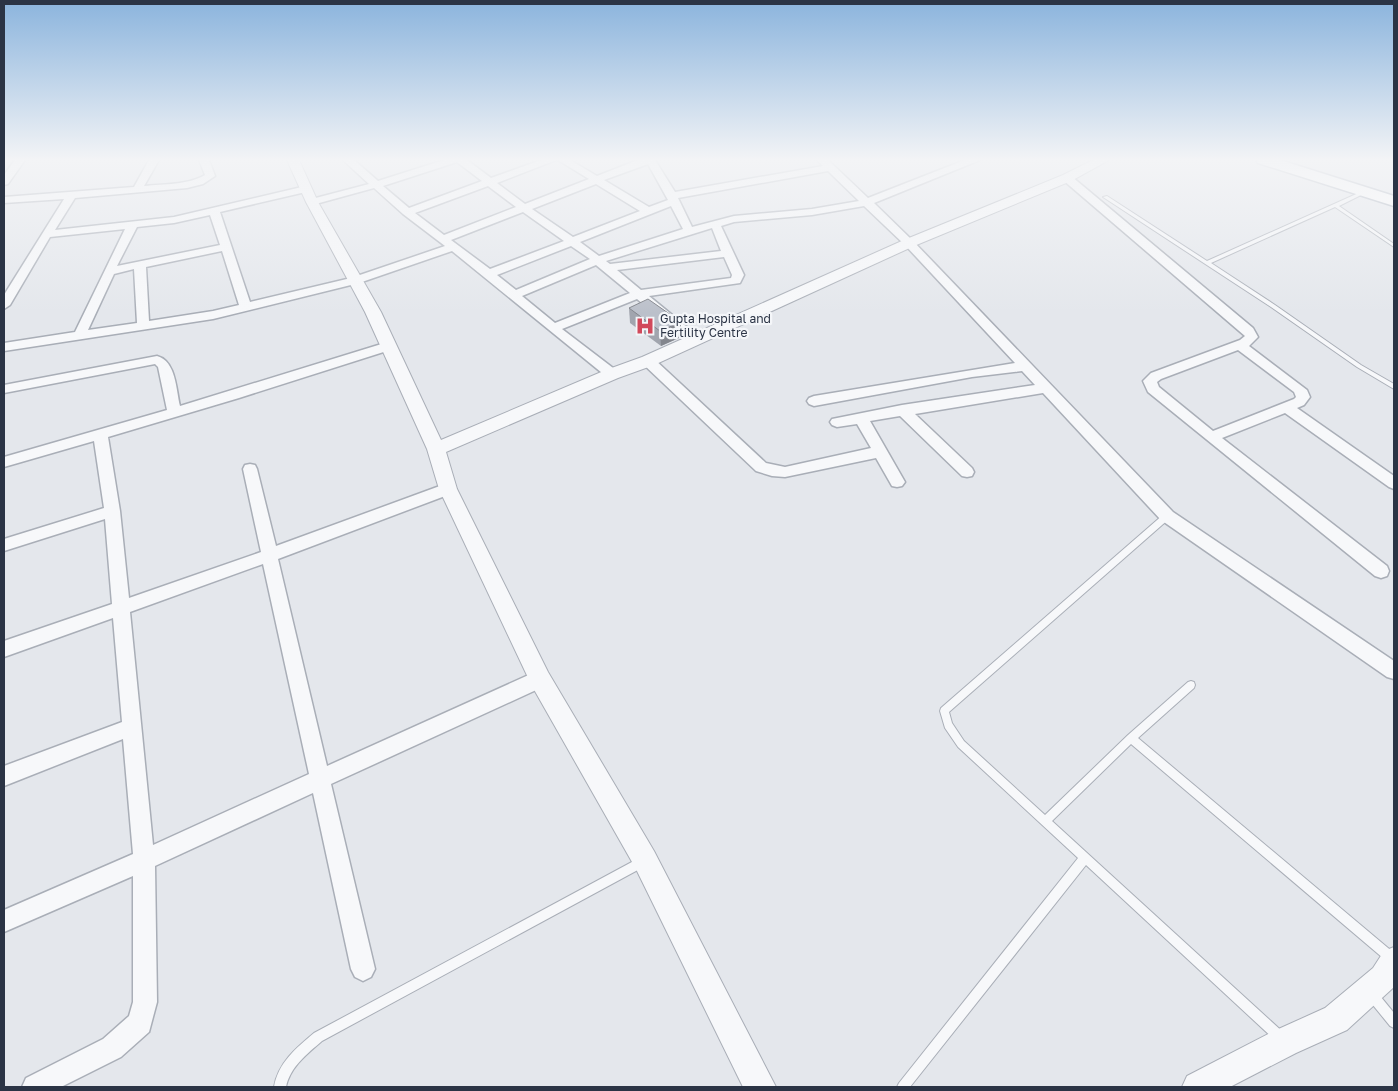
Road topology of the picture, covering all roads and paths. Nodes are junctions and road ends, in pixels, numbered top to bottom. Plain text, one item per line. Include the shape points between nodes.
1 (62, 211) edge
2 (214, 211) joint
3 (318, 211) edge
4 (410, 211) edge
5 (520, 211) edge
6 (527, 211) edge
7 (645, 211) edge
8 (679, 211) edge
9 (818, 211) edge
10 (877, 211) edge
11 (987, 211) edge
12 (1106, 211) edge
13 (1127, 211) edge
14 (1325, 211) edge
15 (1343, 211) edge
16 (407, 212) joint
17 (715, 224) junction
18 (132, 226) junction
19 (689, 231) junction
20 (47, 234) junction
21 (572, 241) junction
22 (449, 243) junction
23 (909, 243) junction
24 (1394, 246) edge
25 (228, 247) junction
26 (729, 254) junction
27 (1207, 263) junction
28 (603, 264) junction
29 (140, 266) junction
30 (109, 271) junction
31 (489, 274) junction
32 (356, 282) junction
33 (638, 294) junction
34 (515, 295) junction
35 (4, 305) edge
36 (246, 308) junction
37 (143, 326) junction
38 (552, 328) junction
39 (80, 335) junction
40 (695, 340) junction
41 (1238, 345) junction
42 (388, 346) junction
43 (4, 347) edge
44 (648, 361) junction
45 (1025, 366) junction
46 (612, 374) junction
47 (1394, 387) edge
48 (1045, 388) junction
49 (4, 389) edge
50 (814, 401) dead end
51 (1286, 407) junction
52 (902, 410) junction
53 (174, 411) junction
54 (860, 417) junction
55 (838, 422) dead end
56 (100, 433) junction
57 (1211, 437) junction
58 (436, 449) junction
59 (878, 452) junction
60 (4, 462) edge
61 (250, 469) dead end
62 (967, 472) dead end
63 (897, 482) dead end
64 (1394, 483) edge
65 (448, 489) junction
66 (112, 511) junction
67 (1167, 516) junction
68 (4, 545) edge
69 (270, 555) junction
70 (1381, 570) dead end
71 (120, 608) junction
72 (4, 649) edge
73 (1394, 671) edge
74 (540, 679) junction
75 (1191, 685) dead end
76 (131, 727) junction
77 (1131, 738) junction
78 (4, 776) edge
79 (321, 780) junction
80 (1045, 821) junction
81 (1084, 858) junction
82 (144, 860) junction
83 (645, 860) junction
84 (4, 921) edge
85 (1394, 960) edge
86 (363, 969) dead end
87 (1369, 992) junction
88 (1394, 1022) edge
89 (1285, 1042) junction
90 (35, 1087) edge
91 (280, 1087) edge
92 (760, 1087) edge
93 (903, 1087) edge
94 (1198, 1087) edge

1 - 20 street
2 - 18 street
2 - 25 street
3 - 32 street
4 - 16 street
5 - 22 street
6 - 21 street
7 - 21 street
8 - 19 street
9 - 17 street via 758,215
10 - 23 street
11 - 23 street
12 - 41 street via 1249,331 1252,337
13 - 27 lane
14 - 27 lane
15 - 24 lane
16 - 22 street
17 - 19 street
17 - 26 street
18 - 20 street
18 - 30 street
19 - 28 street
20 - 35 street
21 - 28 street
21 - 31 street
22 - 31 street
22 - 32 street
23 - 40 street
23 - 45 street
25 - 29 street
25 - 36 street
26 - 28 street
26 - 33 street via 738,275 736,281
27 - 47 lane
28 - 33 street
28 - 34 street
29 - 30 street
29 - 37 street
30 - 39 street
31 - 34 street
32 - 36 street
32 - 42 street
33 - 38 street
33 - 40 street
34 - 38 street
36 - 37 street
37 - 39 street
38 - 46 street
39 - 43 street
40 - 44 street
41 - 51 street via 1300,390 1303,397 1299,402
41 - 57 street via 1150,381 1152,389
42 - 53 street
42 - 58 street
44 - 46 street
44 - 59 street via 762,467 772,471 785,472
45 - 48 street
45 - 50 street via 972,372
46 - 58 street
48 - 52 street
48 - 67 street
49 - 53 street via 157,360 164,365
51 - 57 street
51 - 64 street
52 - 54 street
52 - 62 street
53 - 56 street
54 - 55 street
54 - 59 street
56 - 60 street
56 - 66 street
57 - 70 street
58 - 65 street
59 - 63 street
61 - 69 street
65 - 69 street
65 - 74 street
66 - 68 street
66 - 71 street
67 - 73 street
67 - 80 lane via 944,711 948,725 961,744
69 - 71 street
69 - 79 street
71 - 72 street
71 - 76 street
74 - 79 street
74 - 83 street
75 - 77 lane
76 - 78 street
76 - 82 street
77 - 80 lane
77 - 85 lane
79 - 82 street
79 - 86 street
80 - 81 lane
81 - 89 lane
81 - 93 lane
82 - 84 street
82 - 90 street via 145,1002 140,1023 112,1048
83 - 91 lane via 318,1037 296,1058 281,1080
83 - 92 street
85 - 87 street
87 - 88 lane
87 - 89 street via 1336,1020
89 - 94 street

